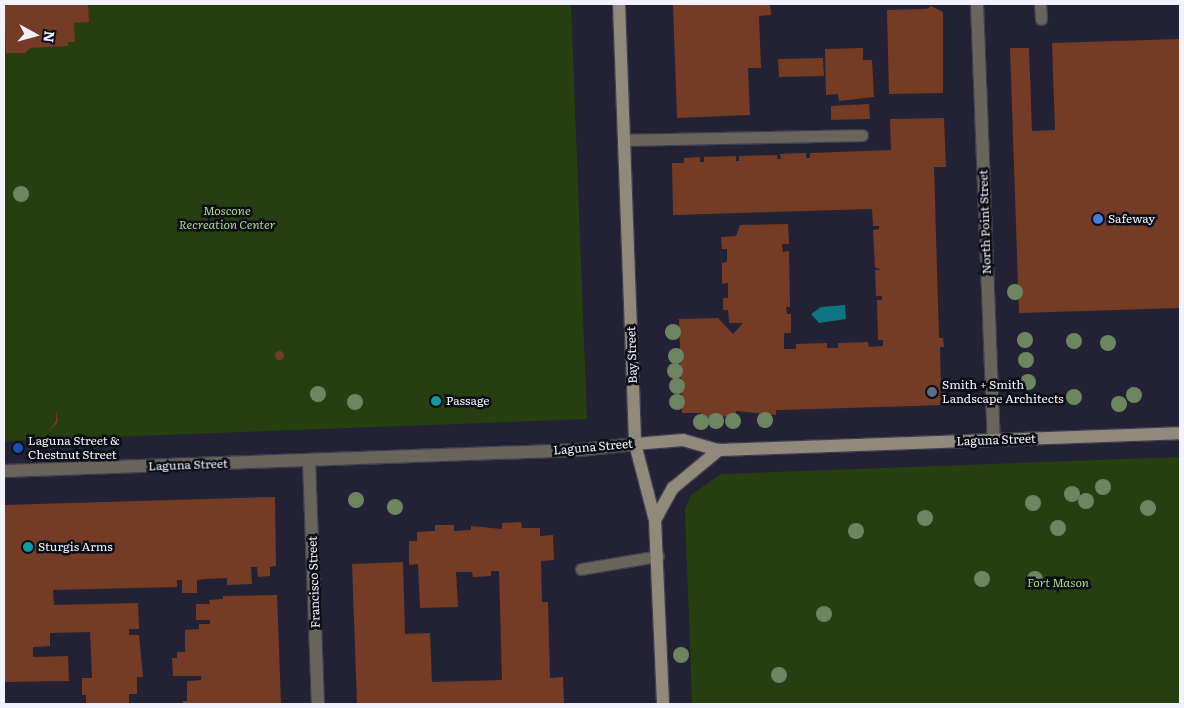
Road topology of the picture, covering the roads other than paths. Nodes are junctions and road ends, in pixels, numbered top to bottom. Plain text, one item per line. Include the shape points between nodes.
1 (619, 4) edge
2 (977, 4) edge
3 (1040, 4) edge
4 (1041, 19) dead end
5 (862, 134) dead end
6 (624, 140) junction
7 (1180, 433) edge
8 (994, 440) junction
9 (635, 444) junction
10 (719, 450) junction
11 (310, 461) junction
12 (4, 471) edge
13 (655, 520) junction
14 (658, 556) junction
15 (581, 569) dead end
16 (318, 704) edge
17 (663, 704) edge

1 - 6 main road, Bay Street
2 - 8 street, North Point Street
3 - 4 lane
5 - 6 lane
6 - 9 main road, Bay Street
7 - 8 main road, Laguna Street
8 - 10 main road, Laguna Street
9 - 10 main road, Laguna Street via 683,440
9 - 11 street, Laguna Street via 580,450
9 - 13 main road, Bay Street
10 - 13 main road via 673,488
11 - 12 street, Laguna Street
11 - 16 street, Francisco Street
13 - 14 main road, Bay Street
14 - 15 lane
14 - 17 main road, Bay Street

